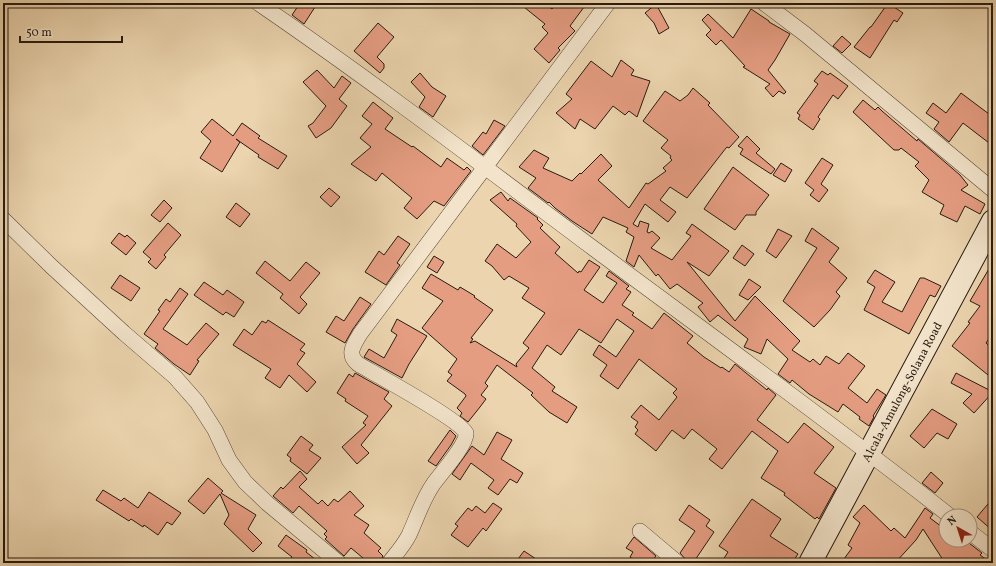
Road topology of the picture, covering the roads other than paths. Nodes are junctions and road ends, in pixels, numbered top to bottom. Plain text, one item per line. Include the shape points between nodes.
1 (258, 3) edge
2 (608, 3) edge
3 (764, 3) edge
4 (485, 167) junction
5 (993, 190) edge
6 (3, 219) edge
7 (993, 221) edge
8 (870, 453) junction
9 (940, 508) edge
10 (640, 531) dead end
11 (978, 538) edge
12 (993, 550) edge
13 (339, 563) edge
14 (389, 563) edge
15 (678, 563) edge
16 (810, 563) edge

1 - 4 street
2 - 4 street
3 - 5 street
4 - 8 street
4 - 14 street via 360,334 351,352 351,357 358,364 429,405 460,426 467,436 432,485 409,536
6 - 13 street via 118,328 175,377 197,402 215,430 229,460 245,482 267,504
7 - 8 main road, Alcala-Amulong-Solana Road
8 - 9 street
8 - 16 main road, Alcala-Amulong-Solana Road
10 - 15 street
11 - 12 street

